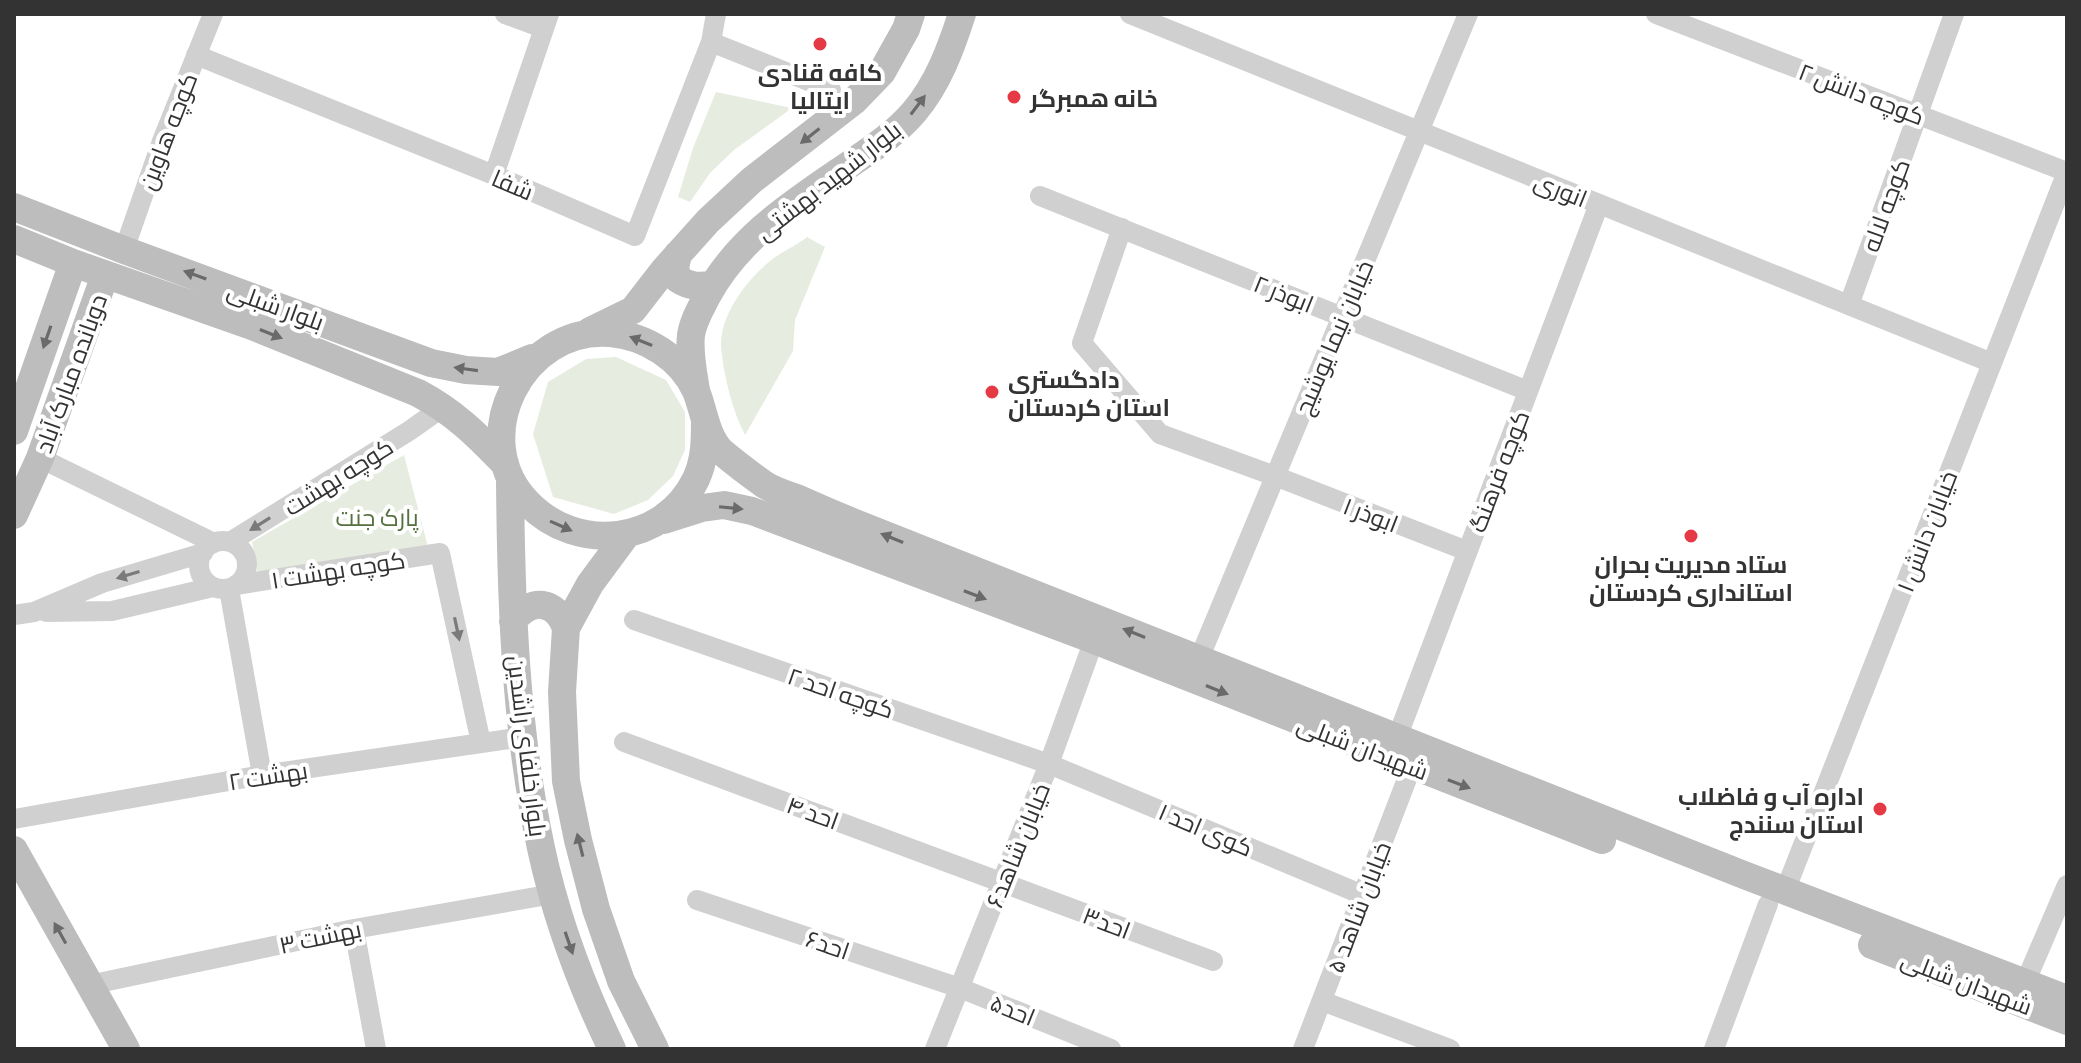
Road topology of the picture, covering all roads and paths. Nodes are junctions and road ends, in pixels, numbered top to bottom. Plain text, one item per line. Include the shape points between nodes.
1 (213, 14) edge
2 (505, 14) edge
3 (911, 14) edge
4 (962, 14) edge
5 (1130, 14) edge
6 (1468, 14) edge
7 (1656, 14) edge
8 (1954, 14) edge
9 (546, 21) edge
10 (709, 23) edge
11 (196, 55) junction
12 (831, 90) dead end
13 (1918, 115) junction
14 (1419, 131) junction
15 (2067, 172) edge
16 (494, 175) junction
17 (1040, 196) dead end
18 (1599, 204) junction
19 (14, 207) edge
20 (1122, 228) junction
21 (14, 239) edge
22 (124, 250) junction
23 (678, 254) junction
24 (73, 263) junction
25 (105, 275) junction
26 (714, 284) junction
27 (1849, 305) junction
28 (1342, 316) junction
29 (581, 335) junction
30 (540, 354) junction
31 (1992, 363) junction
32 (696, 391) junction
33 (1528, 391) junction
34 (443, 407) junction
35 (705, 420) junction
36 (14, 428) edge
37 (40, 458) junction
38 (508, 471) junction
39 (1275, 476) junction
40 (14, 515) edge
41 (808, 518) junction
42 (655, 523) junction
43 (627, 534) junction
44 (216, 546) junction
45 (1467, 551) junction
46 (226, 587) junction
47 (24, 614) edge
48 (634, 620) dead end
49 (513, 621) junction
50 (566, 628) junction
51 (1094, 640) junction
52 (1199, 659) junction
53 (523, 737) junction
54 (1397, 738) junction
55 (624, 742) dead end
56 (481, 743) junction
57 (1049, 764) junction
58 (1412, 766) junction
59 (262, 775) junction
60 (14, 819) edge
61 (14, 850) edge
62 (1002, 882) junction
63 (2067, 885) edge
64 (553, 894) junction
65 (1363, 895) junction
66 (1777, 898) junction
67 (697, 900) dead end
68 (354, 929) junction
69 (1213, 961) dead end
70 (2025, 983) junction
71 (89, 985) junction
72 (960, 988) junction
73 (2067, 999) edge
74 (1322, 1001) junction
75 (2067, 1021) edge
76 (126, 1049) edge
77 (376, 1049) edge
78 (612, 1049) edge
79 (655, 1049) edge
80 (935, 1049) edge
81 (1111, 1049) edge
82 (1303, 1049) edge
83 (1450, 1049) edge
84 (1714, 1049) edge

1 - 11 street, کوچه هاوین
2 - 9 street
3 -> 23 street, بلوار شهید بهشتی via 882,72 854,101 752,180
26 -> 4 street, بلوار شهید بهشتی via 753,235 879,144 914,112 936,80
5 - 14 street, انوری
6 - 14 street, خیابان نیما یوشیج
7 - 13 street, کوچه دانش ۲
8 - 13 street, کوچه لاله
9 - 16 street
10 - 12 street
10 - 16 street, شفا via 635,236
11 - 16 street, شفا
11 - 22 street, کوچه هاوین
13 - 15 street, کوچه دانش ۲
13 - 27 street, کوچه لاله
14 - 18 street, انوری
14 - 28 street, خیابان نیما یوشیج
15 - 31 street, خیابان دانش ۱
17 - 20 street, ابوذر ۲
18 - 27 street, انوری
18 - 33 street, کوچه فرهنگ
19 - 22 street, بلوار شبلی
20 - 28 street, ابوذر ۲
20 - 39 street, ابوذر ۱ via 1082,343 1160,434
21 - 24 street, بلوار شبلی
30 -> 22 street, بلوار شبلی via 498,372 431,363
23 - 26 street via 678,279 688,285
23 - 29 street, بلوار شهید بهشتی via 633,310
24 - 25 street, بلوار شبلی
24 -> 36 street, دوبانده مبارک آباد
25 -> 34 street, بلوار شبلی via 252,326
25 - 37 street, دوبانده مبارک آباد
26 - 32 street, بلوار شهید بهشتی via 691,335
27 - 31 street, انوری
28 - 33 street, ابوذر ۲
28 - 39 street, خیابان نیما یوشیج
29 - 30 street
32 -> 29 street via 660,350 635,338
30 - 38 street via 519,376 506,404 501,434
31 - 66 street, خیابان دانش ۱
32 - 35 street
33 - 45 street, کوچه فرهنگ
34 - 38 street, بلوار شبلی via 472,429
34 -> 44 street, کوچه بهشت
35 - 41 street, شهیدان شبلی via 719,449
35 - 42 street via 705,450 696,479 679,504
37 - 40 street, دوبانده مبارک آباد
37 - 44 street
38 -> 43 street via 526,502 547,520 599,537
38 - 49 street, بلوار خلفای راشدین
39 - 45 street, ابوذر ۱
39 - 52 street, خیابان نیما یوشیج
42 -> 41 street, شهیدان شبلی via 724,505
41 -> 51 street, شهیدان شبلی
52 -> 41 street, شهیدان شبلی
42 - 43 street
43 - 50 street, بلوار خلفای راشدین
44 - 46 street via 200,560 199,568 206,582
44 - 46 street via 237,546 246,558 246,573
44 -> 47 street, کوچه بهشت
45 - 54 street, کوچه فرهنگ
46 - 47 street, کوچه بهشت ۱ via 112,611
46 -> 56 street, کوچه بهشت ۱ via 440,553
46 - 59 street
48 - 57 street, کوچه احد ۲
49 - 50 street via 531,605 543,604 562,617
49 - 53 street, بلوار خلفای راشدین
79 -> 50 street, بلوار خلفای راشدین via 621,981 578,840 566,781
51 - 57 street, خیابان شاهد۶
51 -> 58 street, شهیدان شبلی
52 - 54 street, شهیدان شبلی
53 - 56 street, بهشت ۲
53 - 64 street, بلوار خلفای راشدین
54 - 66 street, شهیدان شبلی
55 - 62 street, احد ۴
56 - 59 street, بهشت ۲
57 - 62 street, خیابان شاهد۶
57 - 65 street, کوی احد ۱
58 - 65 street, خیابان شاهد ۵
58 -> 66 street, شهیدان شبلی
59 - 60 street, بهشت ۲
71 -> 61 street
62 - 69 street, احد۳
62 - 72 street, خیابان شاهد۶
63 - 70 street
64 - 68 street, بهشت ۳
64 -> 78 street, بلوار خلفای راشدین via 589,1000
65 - 74 street, خیابان شاهد ۵
66 - 70 street, شهیدان شبلی
66 - 75 street, شهیدان شبلی
66 - 84 street, خیابان دانش ۱
67 - 72 street, احد۶
68 - 71 street, بهشت ۳
68 - 77 street
70 - 73 street, شهیدان شبلی
71 - 76 street
72 - 80 street, خیابان شاهد۶
72 - 81 street, احد۵
74 - 82 street, خیابان شاهد ۵
74 - 83 street

